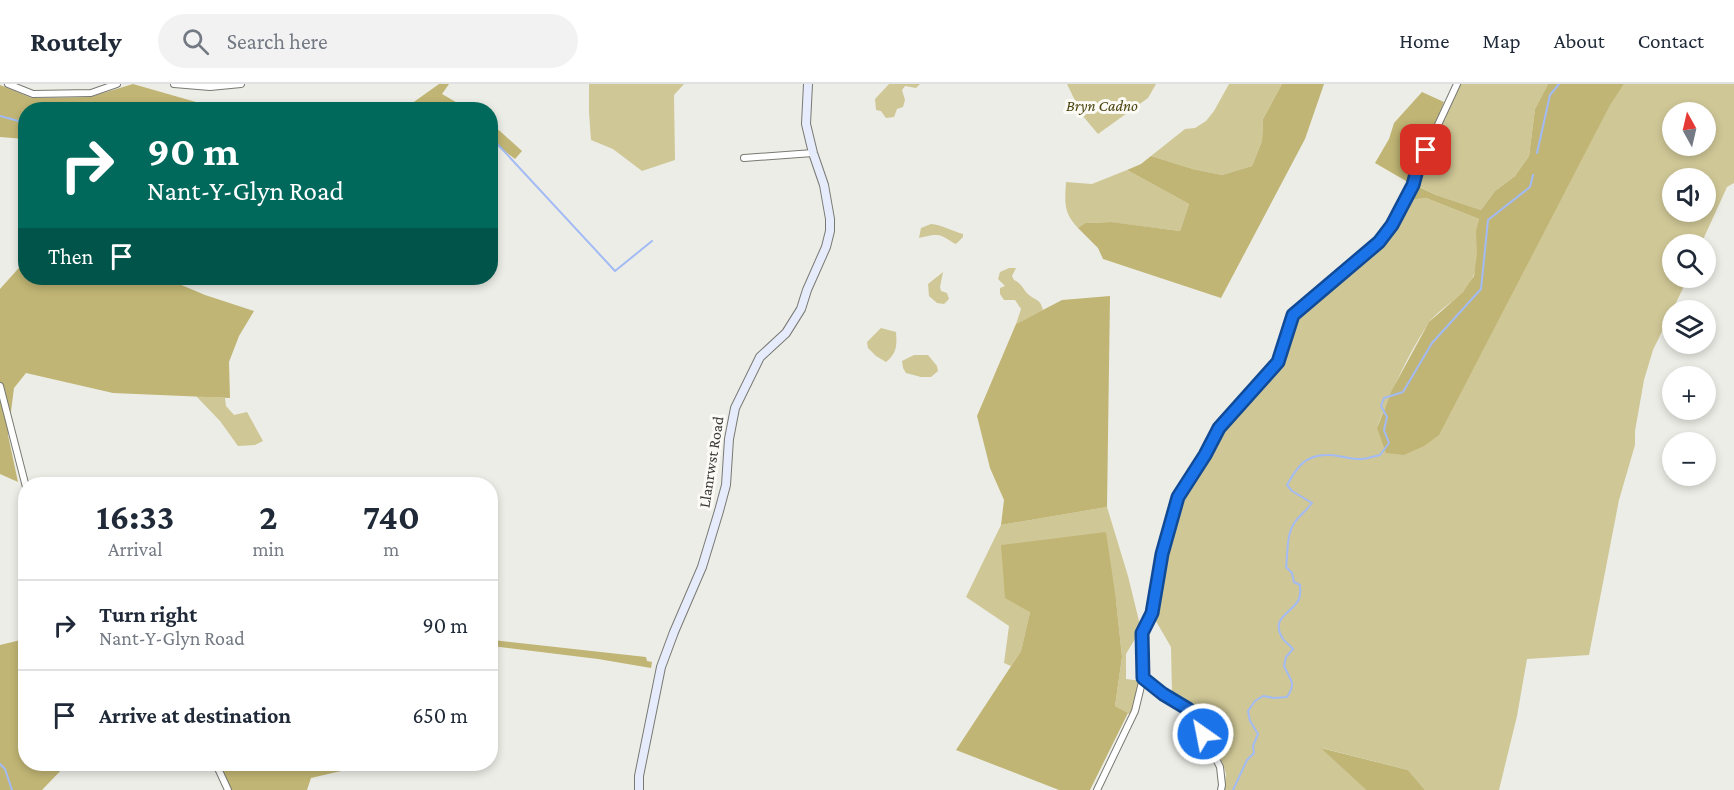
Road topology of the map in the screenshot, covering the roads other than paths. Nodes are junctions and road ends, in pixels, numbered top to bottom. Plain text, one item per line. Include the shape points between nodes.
1 (8, 84) edge
2 (117, 84) edge
3 (174, 84) edge
4 (241, 84) edge
5 (808, 84) edge
6 (1456, 84) edge
7 (813, 153) junction
8 (744, 158) dead end
9 (0, 386) edge
10 (23, 477) edge
11 (1143, 678) junction
12 (219, 771) edge
13 (228, 790) edge
14 (639, 790) edge
15 (1097, 790) edge
16 (1221, 790) edge

1 - 2 street via 33,94 91,93
3 - 4 street
5 - 7 main road, Llanrwst Road via 806,124
6 - 11 street via 1392,225 1379,242 1293,315 1278,362 1219,428 1178,497 1162,554 1152,613 1142,633
7 - 8 street
7 - 14 main road, Llanrwst Road via 830,219 826,247 795,321 760,357 735,408 723,493 702,567 661,667
9 - 10 street
11 - 15 street via 1135,711
11 - 16 street via 1195,717 1220,767
12 - 13 street

